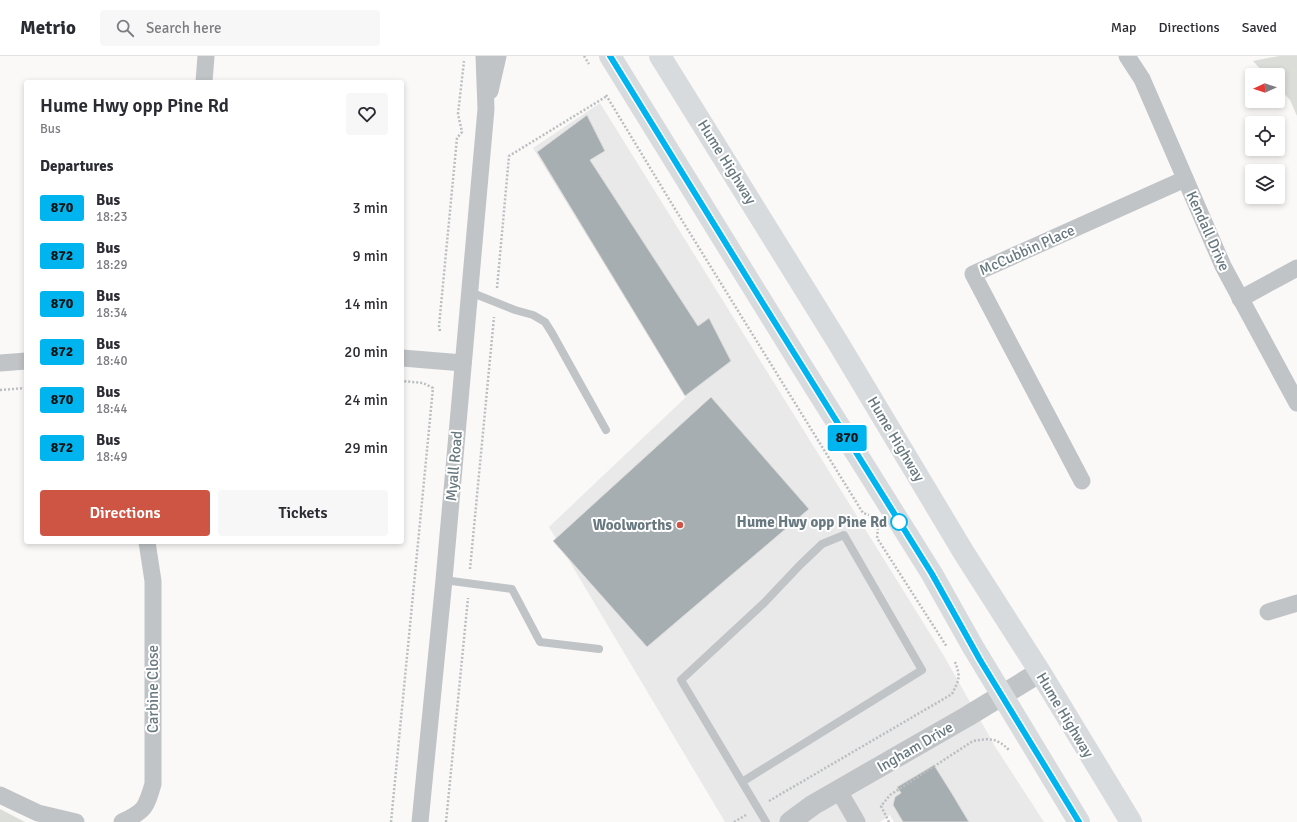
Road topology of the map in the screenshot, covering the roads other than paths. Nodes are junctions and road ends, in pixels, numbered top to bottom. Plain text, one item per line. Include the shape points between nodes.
1 (206, 56) edge
2 (484, 56) edge
3 (498, 56) edge
4 (610, 56) edge
5 (660, 56) edge
6 (1127, 56) edge
7 (204, 80) edge
8 (486, 109) junction
9 (1185, 179) junction
10 (1297, 268) edge
11 (470, 292) junction
12 (1240, 299) junction
13 (404, 358) edge
14 (24, 361) edge
15 (0, 363) edge
16 (463, 363) junction
17 (1297, 403) edge
18 (606, 430) dead end
19 (1082, 481) dead end
20 (147, 544) edge
21 (444, 580) junction
22 (1297, 603) edge
23 (1268, 612) dead end
24 (599, 649) dead end
25 (1040, 672) junction
26 (1002, 696) junction
27 (742, 782) junction
28 (839, 791) junction
29 (0, 795) edge
30 (76, 822) edge
31 (122, 822) edge
32 (420, 822) edge
33 (766, 822) edge
34 (790, 822) edge
35 (857, 822) edge
36 (1079, 822) edge
37 (1131, 822) edge

1 - 7 street
2 - 8 street, Myall Road
3 - 8 street, Myall Road
4 - 26 highway via 932,574
5 - 25 highway, Hume Highway via 837,341 964,553
6 - 9 street, Kendall Drive via 1142,79
8 - 11 street, Myall Road
9 - 12 street, Kendall Drive
9 - 19 street, McCubbin Place via 973,274
10 - 12 street
11 - 16 street, Myall Road
11 - 18 lane via 533,315 544,322
12 - 17 street, Kendall Drive
13 - 16 street
14 - 15 street
16 - 21 street, Myall Road
20 - 31 street, Carbine Close via 153,581 153,784 148,803 138,815
21 - 24 lane via 512,589 540,642
21 - 32 street, Myall Road
22 - 23 street
25 - 26 street, Ingham Drive
25 - 37 highway, Hume Highway
26 - 28 street, Ingham Drive
26 - 36 highway
27 - 27 lane via 681,680 764,603 822,544 844,535 922,670
27 - 33 lane
28 - 34 street, Ingham Drive
28 - 35 street
29 - 30 street via 38,813

